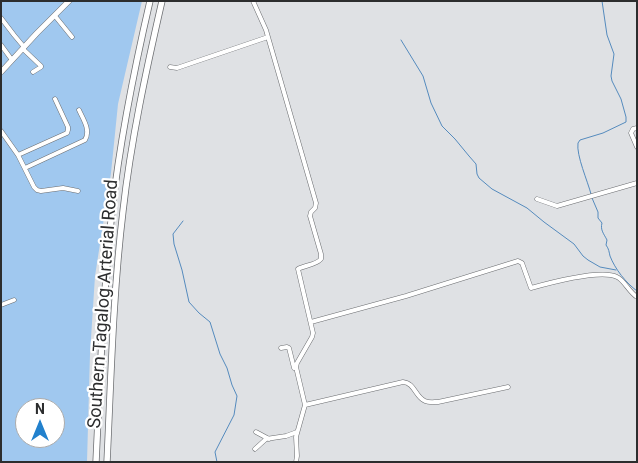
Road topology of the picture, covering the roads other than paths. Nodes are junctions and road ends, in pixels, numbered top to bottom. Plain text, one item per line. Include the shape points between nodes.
1 (70, 1) edge
2 (150, 1) edge
3 (162, 1) edge
4 (254, 1) edge
5 (55, 16) junction
6 (1, 18) edge
7 (72, 37) dead end
8 (268, 37) junction
9 (1, 45) edge
10 (24, 48) junction
11 (12, 60) junction
12 (170, 67) dead end
13 (1, 72) edge
14 (33, 72) dead end
15 (55, 99) dead end
16 (79, 110) dead end
17 (637, 128) edge
18 (1, 131) edge
19 (637, 148) edge
20 (18, 155) junction
21 (24, 168) junction
22 (637, 183) edge
23 (78, 191) dead end
24 (537, 199) dead end
25 (637, 297) edge
26 (14, 300) dead end
27 (1, 305) edge
28 (311, 322) junction
29 (281, 348) dead end
30 (296, 368) junction
31 (508, 387) dead end
32 (306, 405) junction
33 (256, 432) dead end
34 (297, 432) junction
35 (269, 439) junction
36 (255, 449) dead end
37 (96, 462) edge
38 (108, 462) edge
39 (296, 462) edge

1 - 5 main road
2 - 37 highway, Southern Tagalog Arterial Road via 123,134 112,210
3 - 38 highway, Southern Tagalog Arterial Road via 143,86 123,211
4 - 8 street
5 - 7 street
5 - 10 main road
6 - 10 street
8 - 12 street via 177,68
8 - 28 street via 316,204 310,216 320,259 298,269
9 - 11 street
10 - 11 main road
10 - 14 street via 41,66
11 - 13 main road
15 - 20 street via 68,127 67,133
16 - 21 street via 88,131 85,140
17 - 19 street via 631,134
18 - 20 street
20 - 21 street
21 - 23 street via 37,190 63,188
22 - 24 street via 556,206
25 - 28 street via 620,278 607,275 531,288 522,262 518,261
26 - 27 street
28 - 30 street via 312,337
29 - 30 street via 289,348
30 - 32 street
31 - 32 street via 427,402 410,384 403,382
32 - 34 street
33 - 35 street
34 - 35 street
34 - 39 street
35 - 36 street via 263,440

